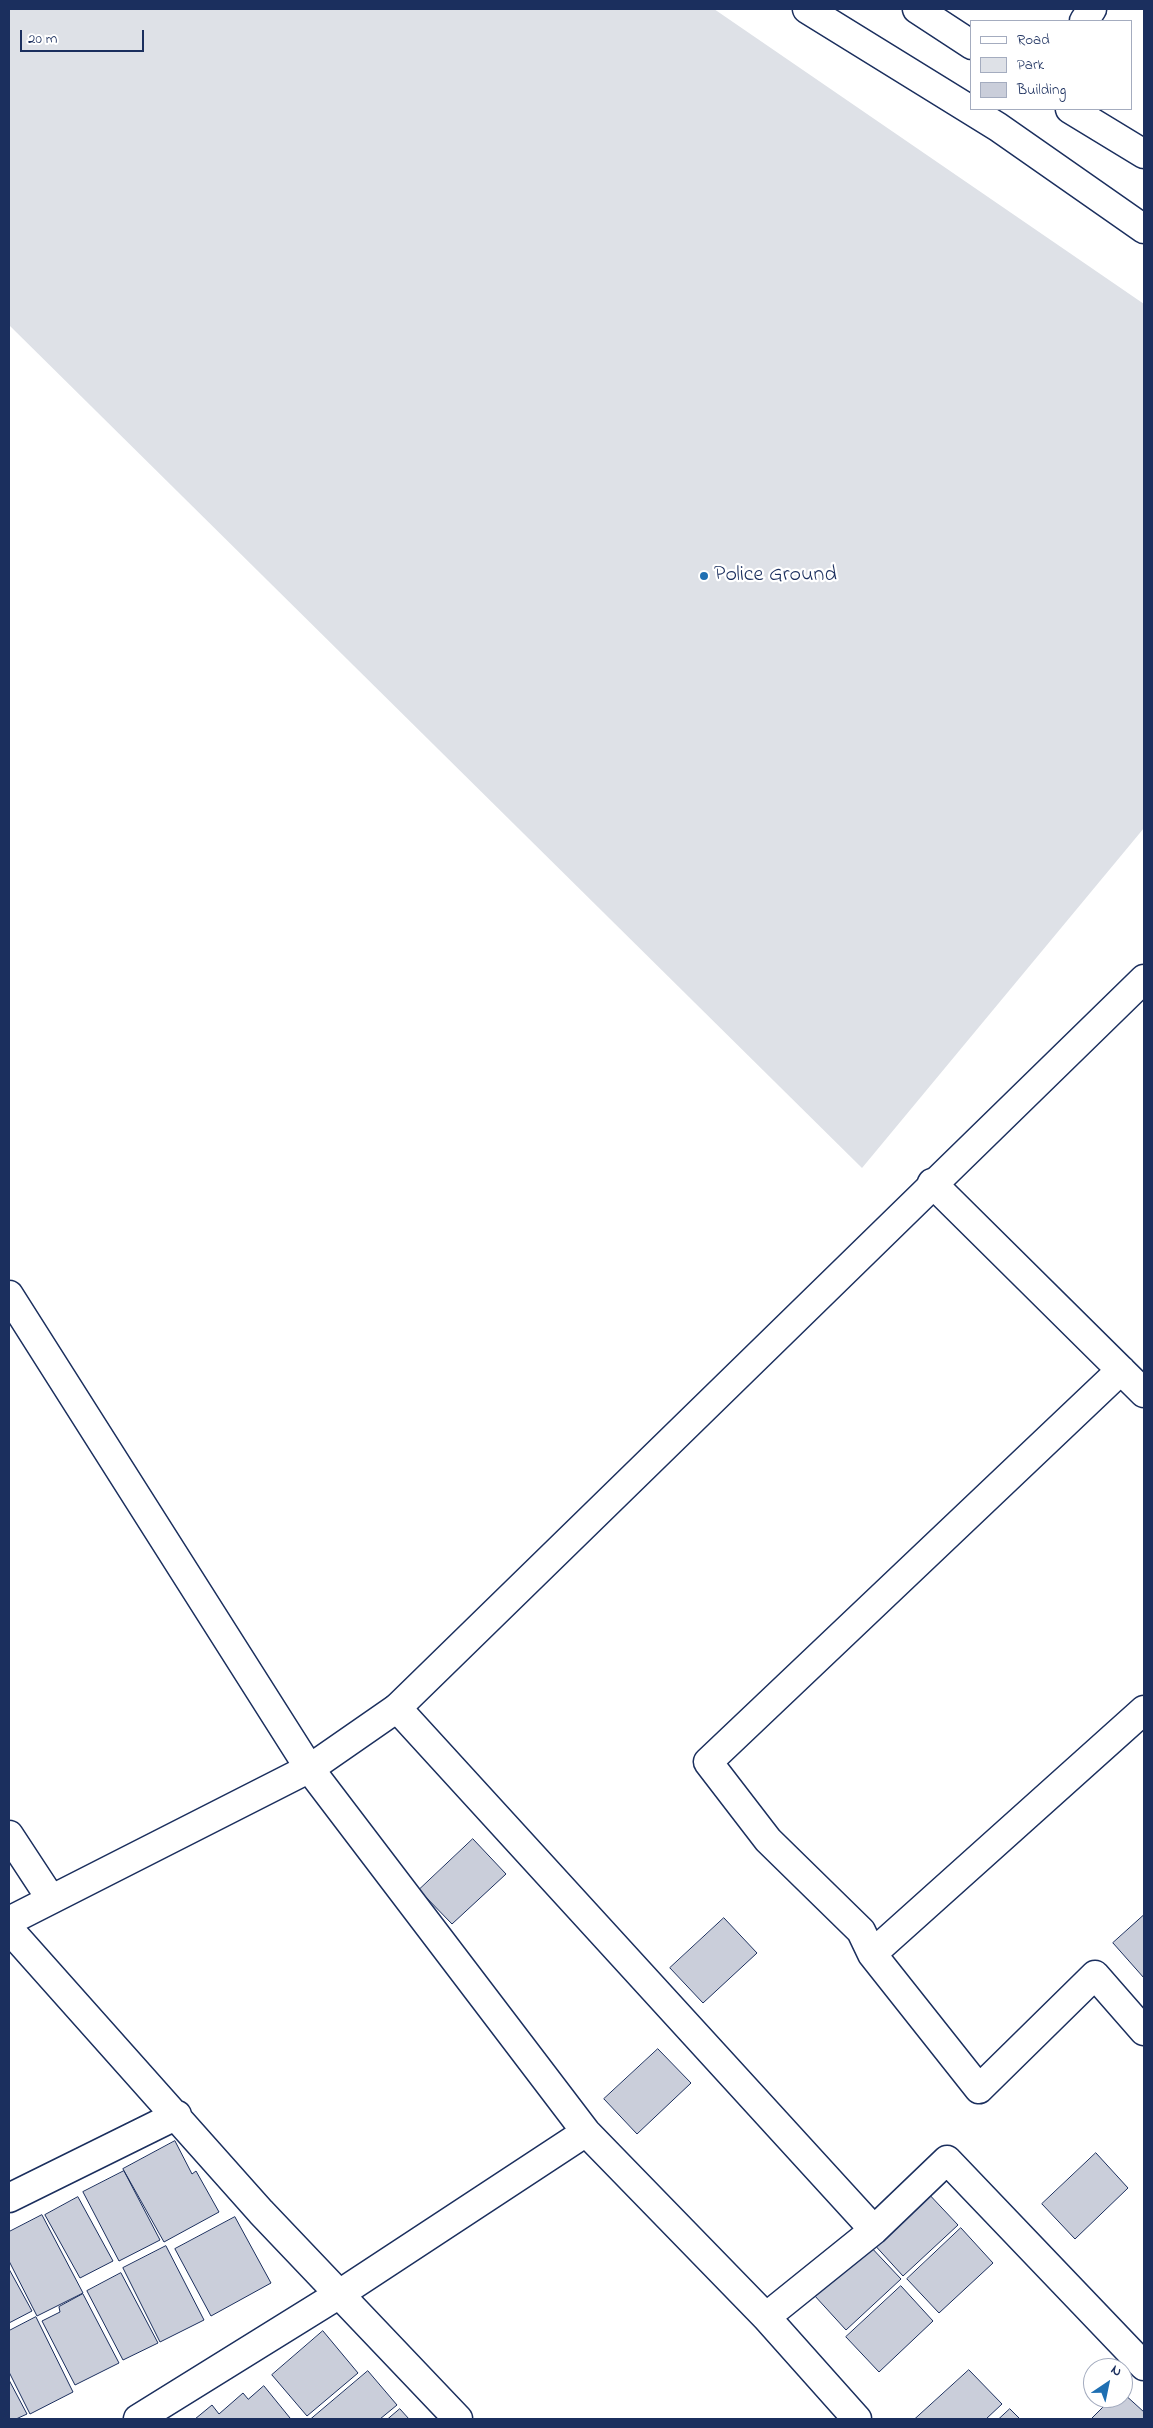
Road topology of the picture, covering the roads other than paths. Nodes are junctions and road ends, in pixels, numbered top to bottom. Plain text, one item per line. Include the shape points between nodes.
1 (807, 9) edge
2 (917, 9) edge
3 (1092, 9) edge
4 (1085, 20) edge
5 (970, 44) edge
6 (970, 110) edge
7 (970, 110) edge
8 (1072, 110) edge
9 (1144, 154) edge
10 (1144, 229) edge
11 (1144, 979) edge
12 (932, 1183) junction
13 (9, 1295) edge
14 (1121, 1370) junction
15 (1144, 1393) edge
16 (397, 1708) junction
17 (1144, 1710) edge
18 (309, 1768) junction
19 (9, 1835) edge
20 (51, 1899) junction
21 (9, 1921) edge
22 (9, 1929) edge
23 (872, 1954) junction
24 (1144, 2031) edge
25 (177, 2115) junction
26 (586, 2132) junction
27 (9, 2198) edge
28 (874, 2230) junction
29 (341, 2293) junction
30 (766, 2316) junction
31 (1142, 2359) edge
32 (138, 2419) edge
33 (458, 2419) edge
34 (857, 2419) edge

1 - 7 street
2 - 5 street
3 - 4 street
6 - 10 street
8 - 9 street
11 - 12 street
12 - 14 street
12 - 16 street
13 - 18 street
14 - 15 street
14 - 23 street via 708,1762 768,1840 861,1931
16 - 18 street
16 - 28 street
17 - 23 street
18 - 20 street
18 - 26 street
19 - 20 street
20 - 21 street
22 - 25 street
23 - 24 street via 979,2089 1095,1975
25 - 27 street
25 - 29 street via 261,2212
26 - 29 street
26 - 30 street
28 - 30 street
28 - 31 street via 947,2160
29 - 32 street
29 - 33 street
30 - 34 street

